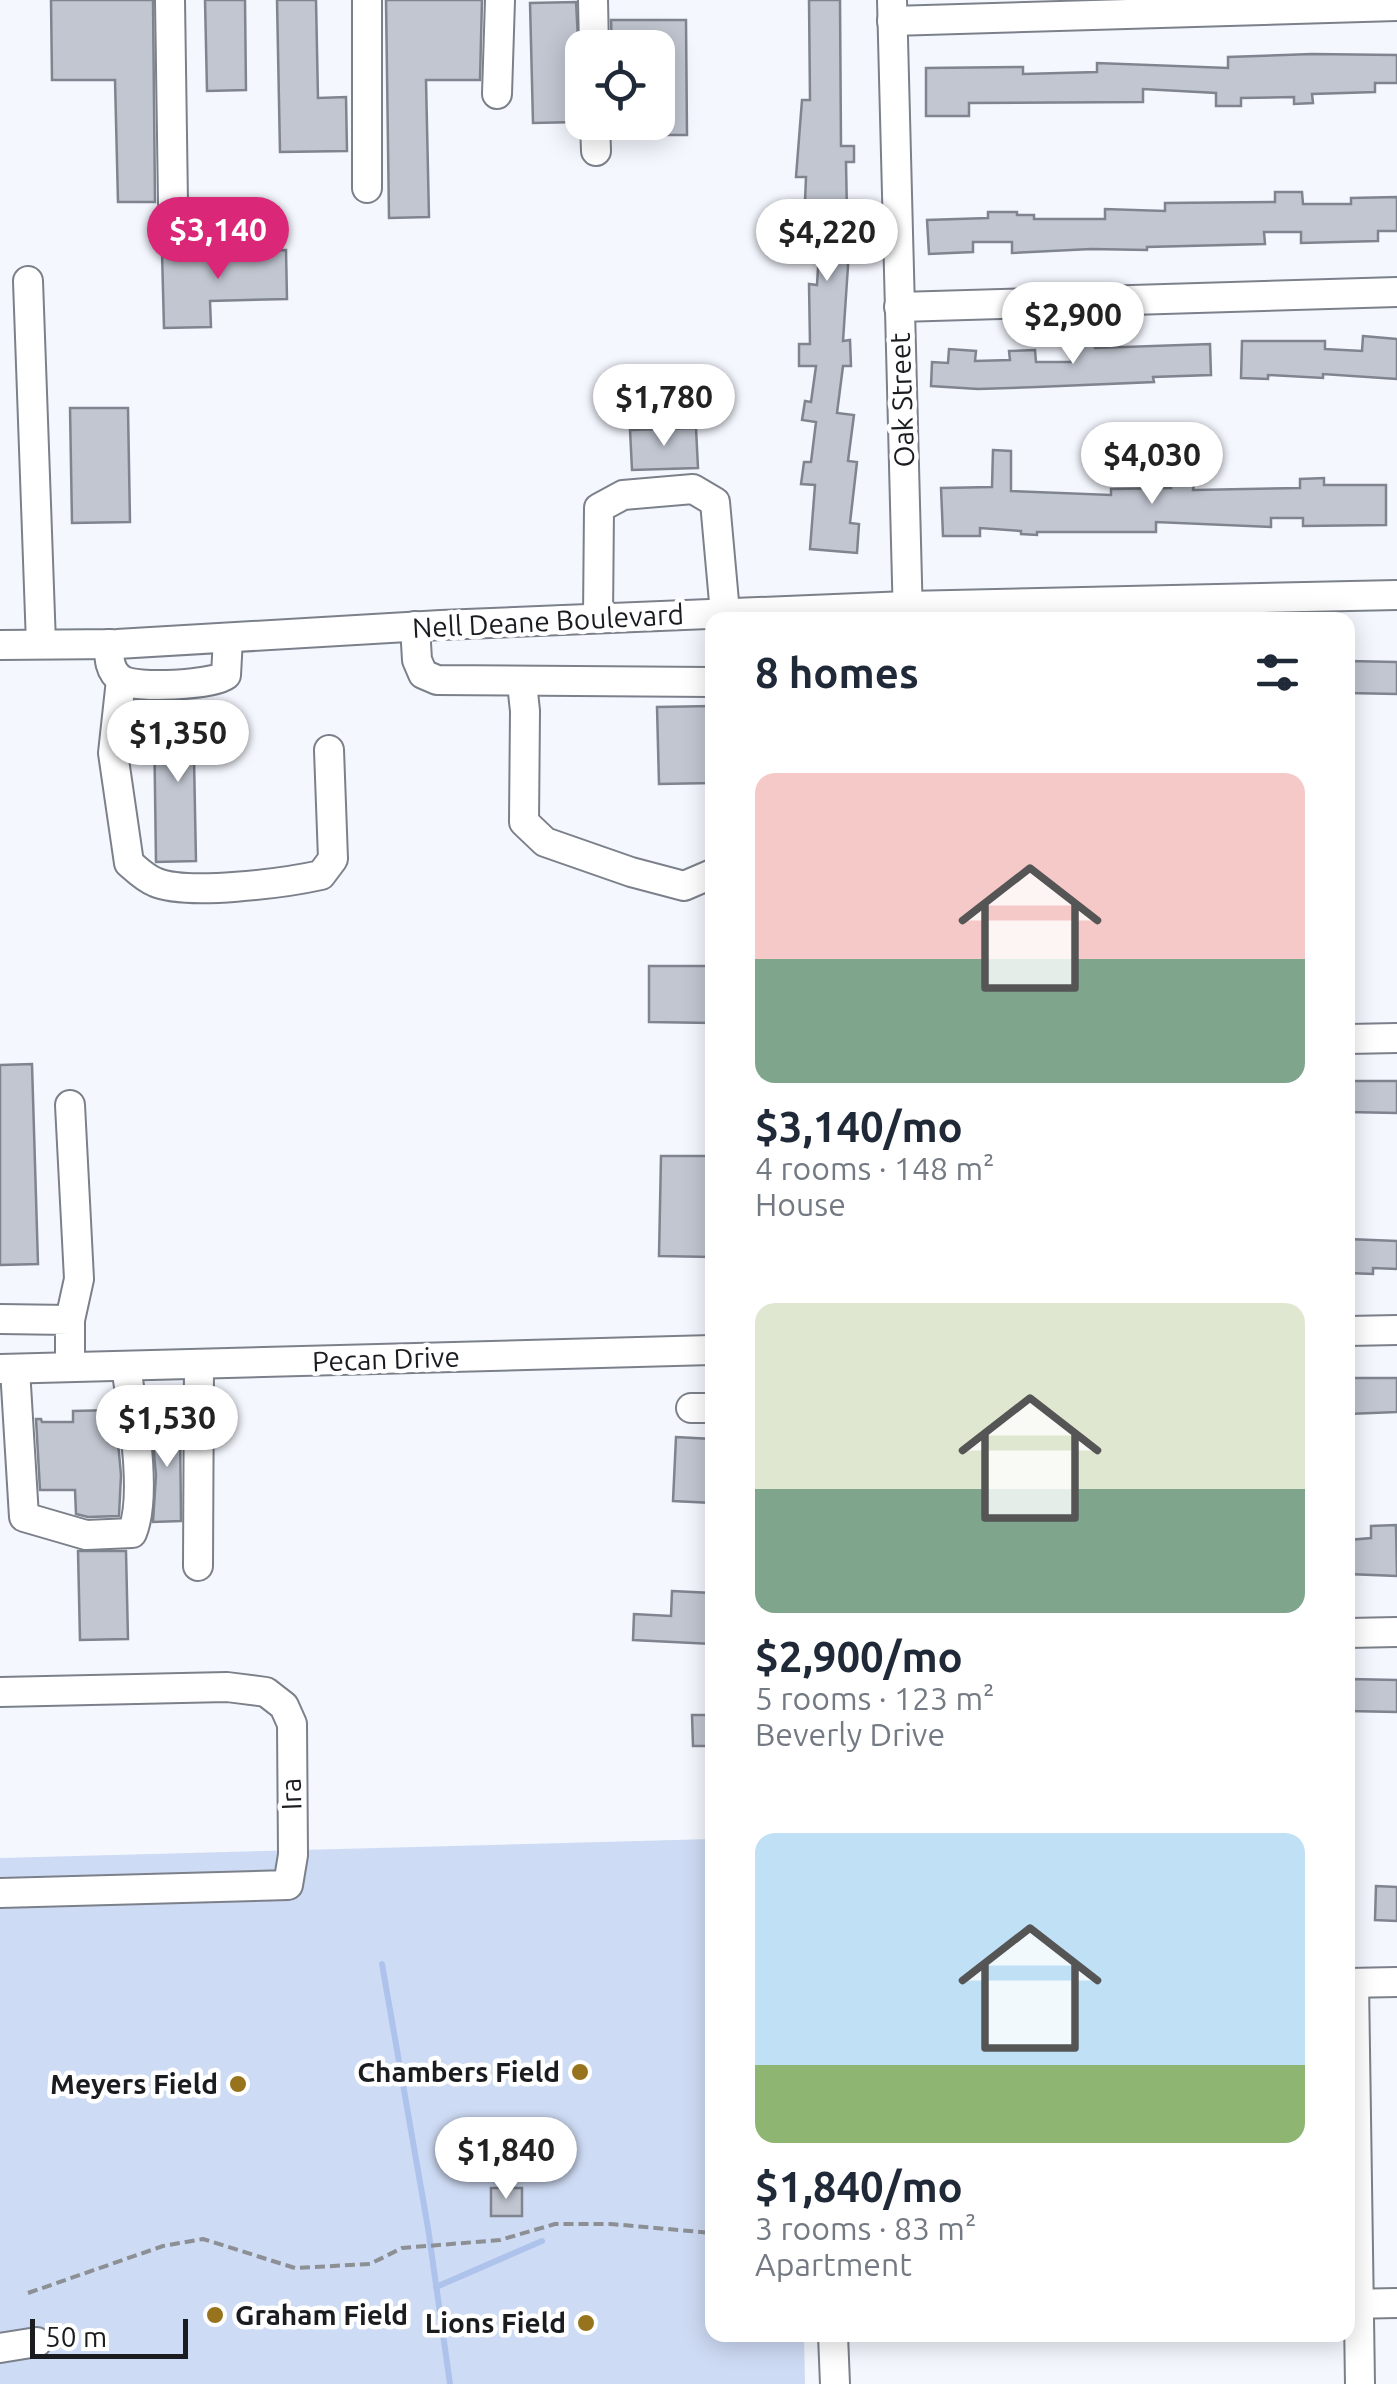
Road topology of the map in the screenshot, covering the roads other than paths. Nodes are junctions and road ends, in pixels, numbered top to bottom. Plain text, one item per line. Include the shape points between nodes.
1 (170, 0) edge
2 (367, 0) edge
3 (500, 0) edge
4 (593, 0) edge
5 (1397, 6) edge
6 (892, 10) edge
7 (594, 30) edge
8 (497, 94) dead end
9 (367, 188) dead end
10 (174, 203) dead end
11 (28, 281) dead end
12 (1397, 292) edge
13 (899, 307) junction
14 (1397, 594) edge
15 (725, 612) edge
16 (908, 612) edge
17 (934, 612) edge
18 (705, 614) edge
19 (598, 618) junction
20 (415, 626) junction
21 (228, 638) junction
22 (41, 644) junction
23 (109, 644) junction
24 (0, 645) edge
25 (121, 680) junction
26 (705, 682) edge
27 (522, 683) junction
28 (328, 750) dead end
29 (705, 877) edge
30 (1397, 1038) edge
31 (1355, 1040) edge
32 (70, 1105) dead end
33 (0, 1319) edge
34 (70, 1320) junction
35 (1397, 1330) edge
36 (1355, 1332) edge
37 (705, 1350) edge
38 (199, 1364) junction
39 (126, 1366) junction
40 (70, 1368) junction
41 (8, 1369) edge
42 (198, 1566) dead end
43 (1397, 1632) edge
44 (1355, 1633) edge
45 (0, 1692) edge
46 (0, 1893) edge
47 (1397, 1982) edge
48 (1355, 1983) edge
49 (1397, 2303) edge
50 (1355, 2304) edge
51 (1355, 2305) edge
52 (37, 2342) dead end
53 (833, 2342) edge
54 (0, 2348) edge
55 (834, 2384) edge
56 (1360, 2384) edge

1 - 10 street
2 - 9 street
3 - 8 street
4 - 7 street
5 - 6 street
6 - 13 street, Oak Street
11 - 22 street
12 - 13 street
13 - 16 street, Oak Street
14 - 17 street, Nell Deane Boulevard
15 - 19 street via 714,502 693,489 624,495 599,508
18 - 19 street, Nell Deane Boulevard
19 - 20 street, Nell Deane Boulevard
20 - 21 street, Nell Deane Boulevard
20 - 27 street via 423,674
21 - 23 street, Nell Deane Boulevard
21 - 25 street via 228,667 218,681
22 - 23 street, Nell Deane Boulevard
22 - 24 street, Nell Deane Boulevard
23 - 25 street via 109,663
25 - 28 street via 113,754 129,863 157,884 207,888 320,875 333,860
26 - 27 street
27 - 29 street via 524,822 545,842 631,872 684,886
30 - 31 street
32 - 34 street via 79,1279
33 - 34 street
34 - 40 street
35 - 36 street
37 - 38 street, Pecan Drive
38 - 39 street, Pecan Drive
38 - 42 street
39 - 40 street, Pecan Drive
39 - 41 street via 138,1518 132,1533 86,1535 24,1517
40 - 41 street, Pecan Drive
43 - 44 street
45 - 46 street, Ira via 266,1692 284,1706 292,1724 293,1855 288,1885
47 - 48 street
49 - 50 street
51 - 56 street
52 - 54 street
53 - 55 street

